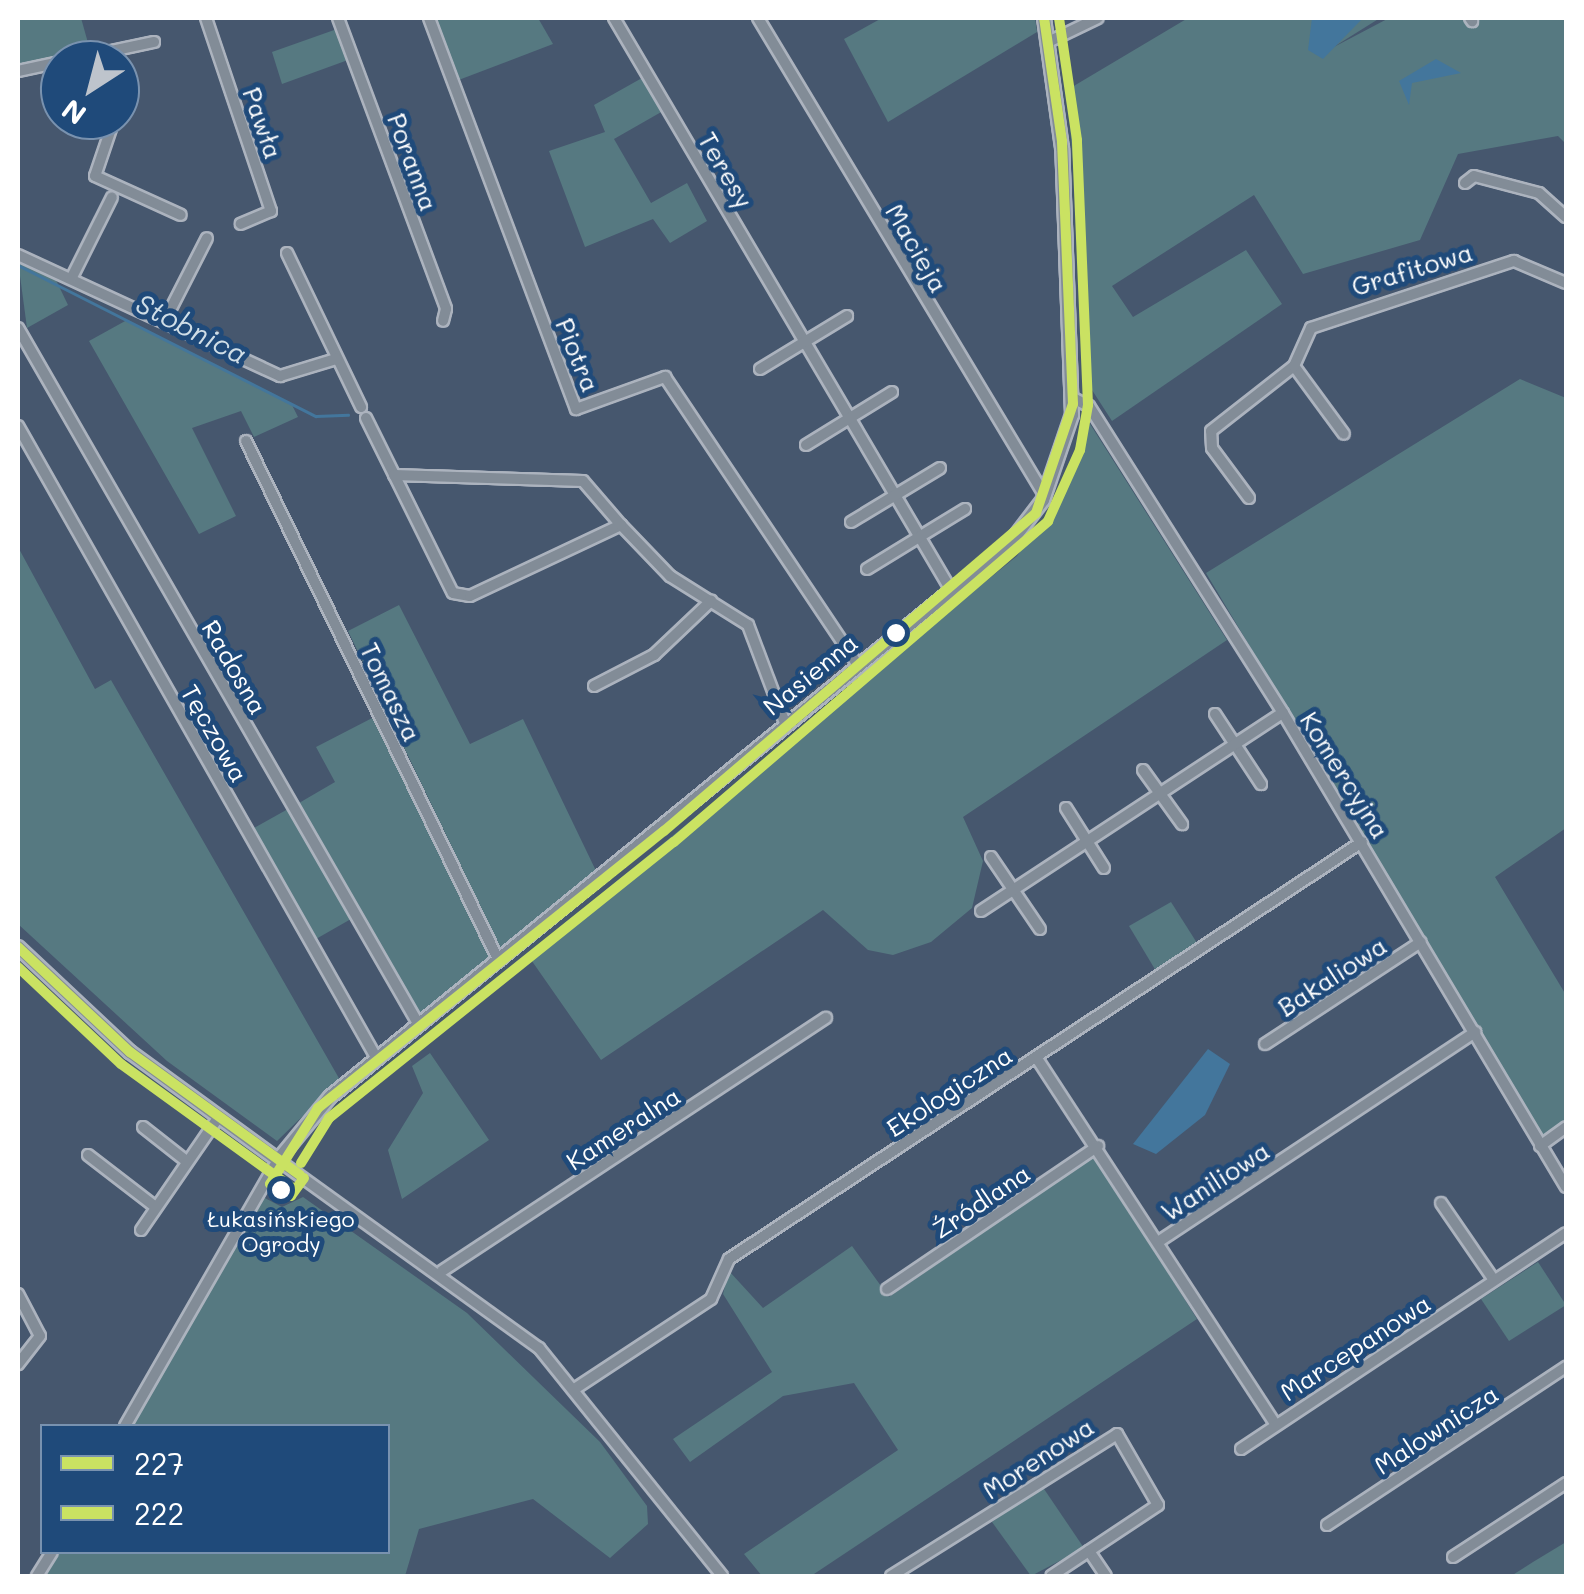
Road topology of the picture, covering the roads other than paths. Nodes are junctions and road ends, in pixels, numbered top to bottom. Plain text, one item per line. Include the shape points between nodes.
1 (206, 18) edge
2 (338, 18) edge
3 (429, 18) edge
4 (614, 18) edge
5 (758, 18) edge
6 (1044, 18) edge
7 (1098, 18) edge
8 (154, 42) dead end
9 (1048, 42) junction
10 (140, 47) edge
11 (107, 140) edge
12 (1465, 183) dead end
13 (112, 197) dead end
14 (181, 215) dead end
15 (1566, 217) edge
16 (241, 224) dead end
17 (207, 238) dead end
18 (286, 253) dead end
19 (18, 256) edge
20 (72, 278) junction
21 (1566, 283) edge
22 (847, 316) dead end
23 (164, 322) junction
24 (443, 322) dead end
25 (18, 328) edge
26 (804, 342) junction
27 (336, 359) junction
28 (1294, 366) junction
29 (760, 368) dead end
30 (892, 392) dead end
31 (1073, 398) junction
32 (849, 418) junction
33 (18, 426) edge
34 (1344, 434) dead end
35 (246, 441) dead end
36 (806, 444) dead end
37 (940, 468) dead end
38 (394, 475) junction
39 (895, 495) junction
40 (1045, 496) junction
41 (1249, 498) dead end
42 (965, 509) dead end
43 (851, 522) dead end
44 (620, 525) junction
45 (920, 537) junction
46 (867, 569) dead end
47 (951, 590) junction
48 (711, 600) junction
49 (857, 664) junction
50 (594, 686) dead end
51 (1283, 713) junction
52 (1215, 714) dead end
53 (784, 723) junction
54 (1235, 744) junction
55 (1144, 770) dead end
56 (1262, 784) dead end
57 (1160, 794) junction
58 (1066, 808) dead end
59 (1182, 824) dead end
60 (1088, 842) junction
61 (1362, 842) junction
62 (991, 857) dead end
63 (1104, 868) dead end
64 (1014, 890) junction
65 (982, 912) dead end
66 (1040, 930) dead end
67 (1420, 942) junction
68 (18, 947) edge
69 (499, 961) junction
70 (826, 1018) dead end
71 (419, 1025) junction
72 (1475, 1032) junction
73 (1265, 1044) dead end
74 (1036, 1057) junction
75 (377, 1059) junction
76 (218, 1118) junction
77 (1566, 1127) edge
78 (143, 1128) dead end
79 (1098, 1146) junction
80 (1540, 1146) junction
81 (88, 1155) dead end
82 (185, 1160) junction
83 (278, 1160) junction
84 (1566, 1187) edge
85 (1441, 1203) dead end
86 (154, 1205) junction
87 (141, 1230) dead end
88 (1566, 1232) edge
89 (1161, 1240) junction
90 (442, 1271) junction
91 (1494, 1280) junction
92 (886, 1289) dead end
93 (18, 1294) edge
94 (18, 1364) edge
95 (1566, 1367) edge
96 (576, 1388) junction
97 (126, 1424) edge
98 (1275, 1424) junction
99 (1241, 1449) dead end
100 (1566, 1482) edge
101 (1328, 1525) dead end
102 (1089, 1551) junction
103 (51, 1554) edge
104 (1453, 1557) dead end
105 (37, 1576) edge
106 (722, 1576) edge
107 (891, 1576) edge
108 (1051, 1576) edge
109 (1106, 1576) edge

1 - 16 street, Pawła via 271,212
2 - 24 street, Poranna via 446,309
3 - 49 street, Piotra via 576,409 665,377
4 - 26 street, Teresy
5 - 40 street, Macieja
6 - 9 street, Nasienna
7 - 9 street
8 - 10 street
9 - 31 street, Nasienna via 1063,155
11 - 14 street via 95,176
12 - 15 street via 1474,176 1539,193
13 - 20 street
17 - 23 street
18 - 27 street
19 - 20 street
20 - 23 street
21 - 28 street, Grafitowa via 1518,261 1431,283 1310,328
22 - 26 street
23 - 27 street via 280,376
25 - 71 street, Radosna
26 - 29 street
26 - 32 street, Teresy
27 - 38 street
28 - 34 street
28 - 41 street, Grafitowa via 1211,431 1212,448
30 - 32 street
31 - 40 street, Nasienna
31 - 51 street, Komercyjna via 1089,406
32 - 36 street
32 - 39 street, Teresy
33 - 75 street, Tęczowa
35 - 69 street, Tomasza
37 - 39 street
38 - 44 street via 584,481
38 - 44 street via 453,592 470,596
39 - 43 street
39 - 45 street, Teresy
40 - 47 street, Nasienna via 1018,535
42 - 45 street
44 - 48 street via 670,576
45 - 46 street
45 - 47 street, Teresy
47 - 49 street, Nasienna
48 - 50 street via 654,655
48 - 53 street via 758,637
49 - 53 street, Nasienna
51 - 54 street
51 - 61 street, Komercyjna
52 - 54 street
53 - 69 street, Nasienna
54 - 56 street
54 - 57 street
55 - 57 street
57 - 59 street
57 - 60 street
58 - 60 street
60 - 63 street
60 - 64 street
61 - 67 street, Komercyjna
61 - 74 street, Ekologiczna
62 - 64 street
64 - 65 street
64 - 66 street
67 - 72 street, Komercyjna
67 - 73 street, Bakaliowa
68 - 76 street
69 - 71 street, Nasienna
70 - 90 street, Kameralna
71 - 75 street, Nasienna
72 - 80 street, Komercyjna
72 - 89 street, Waniliowa
74 - 79 street, Waniliowa
74 - 96 street, Ekologiczna via 728,1259 711,1299
75 - 83 street, Nasienna via 308,1117
76 - 82 street
76 - 83 street
77 - 80 street
78 - 82 street
79 - 89 street, Waniliowa
79 - 92 street, Źródlana
80 - 84 street, Komercyjna
81 - 86 street
82 - 86 street
83 - 90 street
83 - 97 street
85 - 91 street
86 - 87 street
88 - 91 street, Marcepanowa
89 - 98 street
90 - 96 street
91 - 98 street, Marcepanowa
93 - 94 street via 40,1336
95 - 101 street, Malownicza
96 - 106 street
98 - 99 street, Marcepanowa
100 - 104 street
102 - 107 street, Morenowa via 1158,1505 1117,1434
102 - 108 street, Morenowa
102 - 109 street
103 - 105 street

